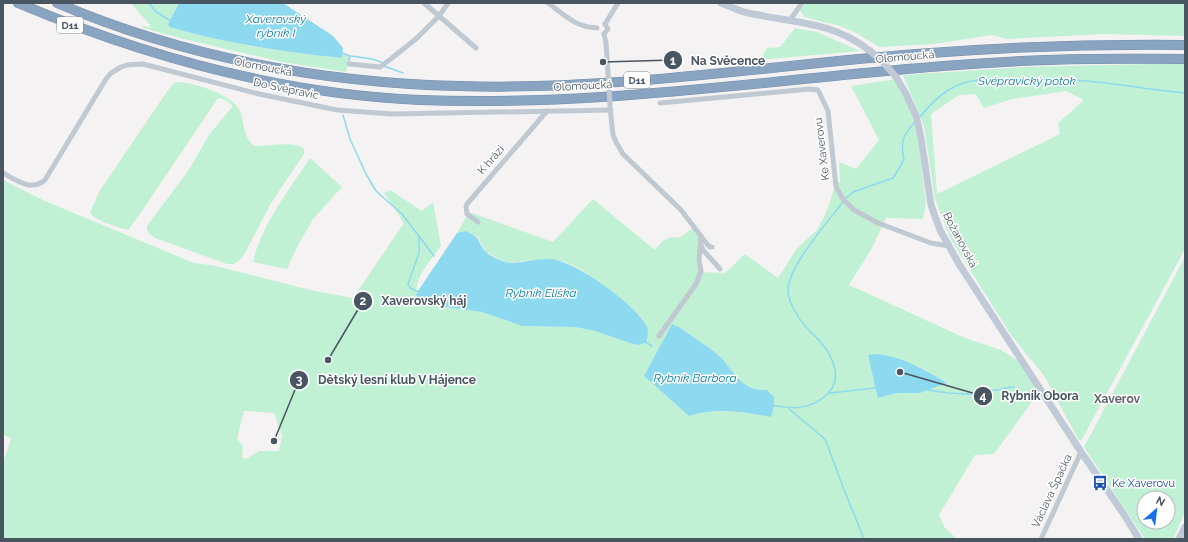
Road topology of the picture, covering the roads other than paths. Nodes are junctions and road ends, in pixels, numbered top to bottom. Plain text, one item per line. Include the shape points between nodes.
1 (18, 3) edge
2 (57, 3) edge
3 (424, 3) edge
4 (448, 3) edge
5 (548, 3) edge
6 (618, 3) edge
7 (721, 3) edge
8 (802, 3) edge
9 (439, 16) junction
10 (790, 20) junction
11 (605, 24) junction
12 (598, 28) junction
13 (604, 34) junction
14 (1185, 45) edge
15 (476, 48) dead end
16 (1185, 59) edge
17 (349, 64) dead end
18 (660, 103) dead end
19 (610, 107) junction
20 (547, 111) junction
21 (3, 173) edge
22 (478, 222) dead end
23 (702, 236) junction
24 (701, 244) junction
25 (949, 246) junction
26 (712, 247) dead end
27 (720, 269) dead end
28 (659, 336) dead end
29 (1081, 452) junction
30 (1185, 527) edge
31 (1041, 539) edge
32 (1138, 539) edge
33 (1179, 539) edge

1 - 16 highway, Olomoucká / D11 via 115,41 208,69 325,91 418,100 570,99 967,64 1048,60
2 - 14 highway, Olomoucká / D11 via 160,40 266,66 371,81 459,86 568,85 966,50 1128,44
3 - 9 street
4 - 9 street
5 - 12 street via 579,25
6 - 11 street
7 - 10 street, Božanovská via 743,12
8 - 10 street
9 - 15 street
9 - 17 street via 380,67
10 - 25 street, Božanovská, bridge via 817,25 843,34 870,51 896,77 917,119 931,205
11 - 12 street via 601,23
11 - 13 street via 608,29
12 - 13 street via 600,33
13 - 19 street, bridge
18 - 25 street, Ke Xaverovu via 818,90 828,111 836,187 845,201 854,210 878,223 931,243
19 - 20 street, Do Svépravic
19 - 23 street via 613,135 623,154 681,210
20 - 21 street, Do Svépravic via 412,115 337,110 259,94 154,66 127,65 121,66 101,85 45,180 35,186
20 - 22 street, K hrázi via 467,204 467,214
23 - 24 street
23 - 26 street
24 - 27 street via 703,250
24 - 28 street via 699,260 702,271 696,284
25 - 29 street, Božanovská
29 - 31 street, Václava Špačka
29 - 32 street, Božanovská
30 - 33 street

